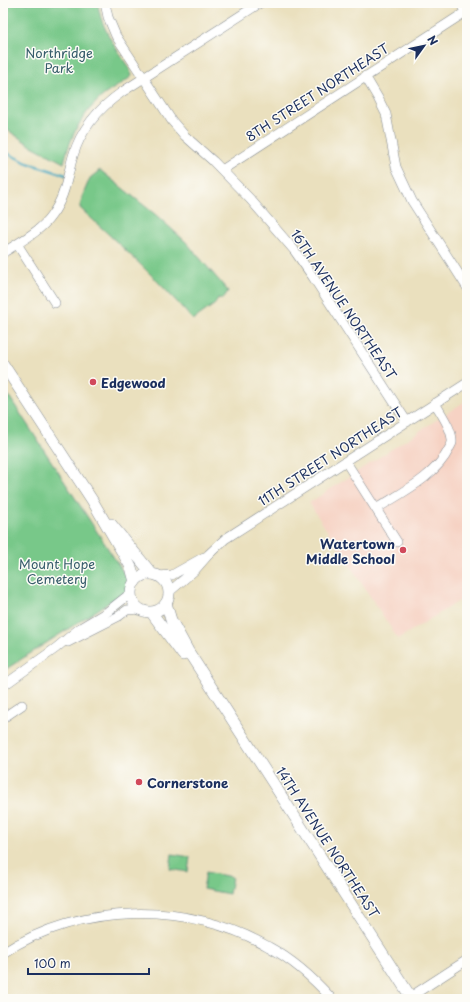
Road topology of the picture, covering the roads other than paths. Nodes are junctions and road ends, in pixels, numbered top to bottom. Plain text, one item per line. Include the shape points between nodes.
1 (105, 3) edge
2 (260, 3) edge
3 (460, 3) edge
4 (467, 12) edge
5 (365, 76) junction
6 (144, 78) junction
7 (222, 170) junction
8 (17, 244) junction
9 (3, 253) edge
10 (467, 288) edge
11 (55, 303) dead end
12 (3, 364) edge
13 (465, 387) edge
14 (435, 403) junction
15 (407, 422) junction
16 (346, 462) junction
17 (92, 500) junction
18 (376, 509) junction
19 (397, 542) dead end
20 (209, 554) junction
21 (155, 575) junction
22 (135, 582) junction
23 (131, 593) junction
24 (167, 598) junction
25 (140, 609) junction
26 (151, 612) junction
27 (56, 648) junction
28 (3, 686) edge
29 (220, 701) junction
30 (22, 705) dead end
31 (3, 718) edge
32 (3, 953) edge
33 (467, 960) edge
34 (410, 998) edge
35 (332, 999) edge

1 - 6 street, 16TH AVENUE NORTHEAST via 116,36
2 - 6 street
3 - 4 street
4 - 5 street, 8TH STREET NORTHEAST
5 - 7 street, 8TH STREET NORTHEAST
5 - 10 street via 386,114 395,161 404,187
6 - 7 street, 16TH AVENUE NORTHEAST via 178,129
6 - 8 street via 111,100 93,118 77,145 57,207 42,226
7 - 15 street, 16TH AVENUE NORTHEAST via 265,215 302,261
8 - 9 street
8 - 11 street
12 - 17 main road
13 - 14 street, 11TH STREET NORTHEAST
14 - 15 street, 11TH STREET NORTHEAST
14 - 18 street via 449,427 452,443 444,459 425,477
15 - 16 street, 11TH STREET NORTHEAST
16 - 18 street
16 - 20 street, 11TH STREET NORTHEAST via 231,536
17 - 21 main road
17 - 22 main road via 131,567
18 - 19 street
20 - 21 street, 11TH STREET NORTHEAST via 172,575
20 - 24 street, 11TH STREET NORTHEAST
21 - 22 main road via 146,575
21 - 24 main road via 166,583
22 - 23 main road
23 - 25 main road via 132,599
23 - 27 street
24 - 26 main road via 162,608
24 - 29 main road, 14TH AVENUE NORTHEAST via 171,620
25 - 26 main road
25 - 27 street via 127,610
26 - 29 main road, 14TH AVENUE NORTHEAST
27 - 28 street
29 - 34 main road, 14TH AVENUE NORTHEAST
30 - 31 street
32 - 35 street via 42,932 100,916 162,914 217,925 269,946 296,965
33 - 34 street

